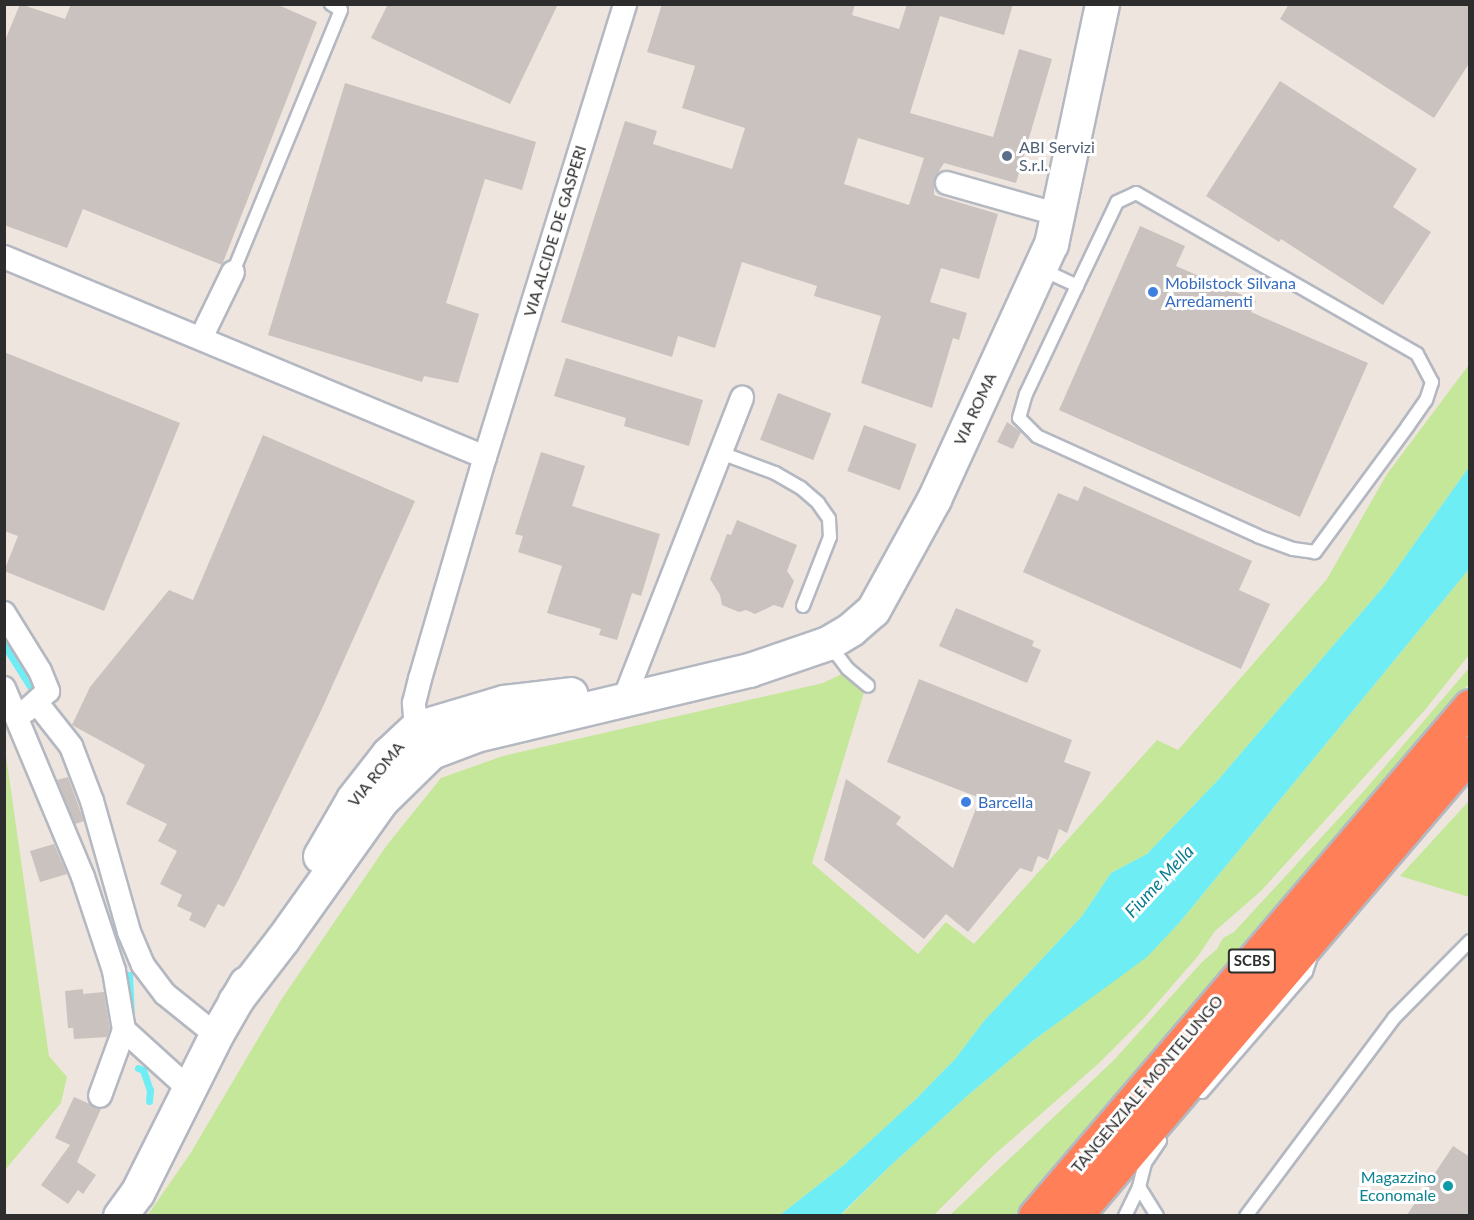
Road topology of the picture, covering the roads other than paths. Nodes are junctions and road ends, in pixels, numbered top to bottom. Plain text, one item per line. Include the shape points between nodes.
1 (331, 4) edge
2 (624, 4) edge
3 (1102, 4) edge
4 (947, 183) dead end
5 (1059, 215) junction
6 (4, 257) edge
7 (1040, 268) junction
8 (233, 272) joint
9 (1077, 286) junction
10 (201, 338) junction
11 (742, 398) dead end
12 (721, 453) junction
13 (485, 457) junction
14 (803, 606) dead end
15 (4, 613) edge
16 (828, 643) junction
17 (690, 685) junction
18 (868, 686) dead end
19 (4, 688) edge
20 (628, 689) junction
21 (38, 703) junction
22 (1470, 706) edge
23 (18, 717) junction
24 (424, 740) junction
25 (1470, 753) edge
26 (1320, 929) junction
27 (1470, 941) edge
28 (124, 1030) junction
29 (216, 1035) junction
30 (188, 1089) junction
31 (100, 1096) dead end
32 (1191, 1106) dead end
33 (1168, 1132) dead end
34 (1139, 1187) junction
35 (120, 1215) edge
36 (1035, 1215) edge
37 (1075, 1215) edge
38 (1125, 1215) edge
39 (1157, 1215) edge
40 (1246, 1215) edge

1 - 8 lane via 341,10
2 - 13 street, VIA ALCIDE DE GASPERI
3 - 5 street, VIA ROMA
4 - 5 street
5 - 7 street, VIA ROMA
6 - 10 street
7 - 9 lane
7 - 16 street, VIA ROMA via 934,499 873,610 851,630
8 - 10 street
9 - 9 lane via 1117,202 1136,193 1417,354 1432,382 1426,400 1315,552 1293,549 1037,436 1019,418 1026,394
10 - 13 street
11 - 12 street
12 - 14 lane via 775,473 801,488 829,519 830,537
12 - 20 street
13 - 24 street, VIA ALCIDE DE GASPERI via 414,704
15 - 21 street via 48,691
16 - 17 street, VIA ROMA
16 - 18 lane via 848,669
17 - 20 street, VIA ROMA
17 - 24 street, VIA ROMA via 476,735
19 - 23 street
20 - 24 street, VIA ROMA via 504,702
21 - 23 street
21 - 29 street via 71,746 143,965 165,994
22 - 36 highway, TANGENZIALE MONTELUNGO / SCBS
23 - 28 street via 83,877 114,971
24 - 29 street, VIA ROMA via 388,754 352,799
25 - 26 highway, TANGENZIALE MONTELUNGO / SCBS
26 - 32 lane via 1306,972
26 - 37 highway, TANGENZIALE MONTELUNGO / SCBS
27 - 40 lane via 1394,1018
28 - 30 street
28 - 31 street
29 - 30 street, VIA ROMA
30 - 35 street, VIA ROMA via 137,1193
33 - 34 lane via 1145,1163
34 - 38 lane
34 - 39 lane

